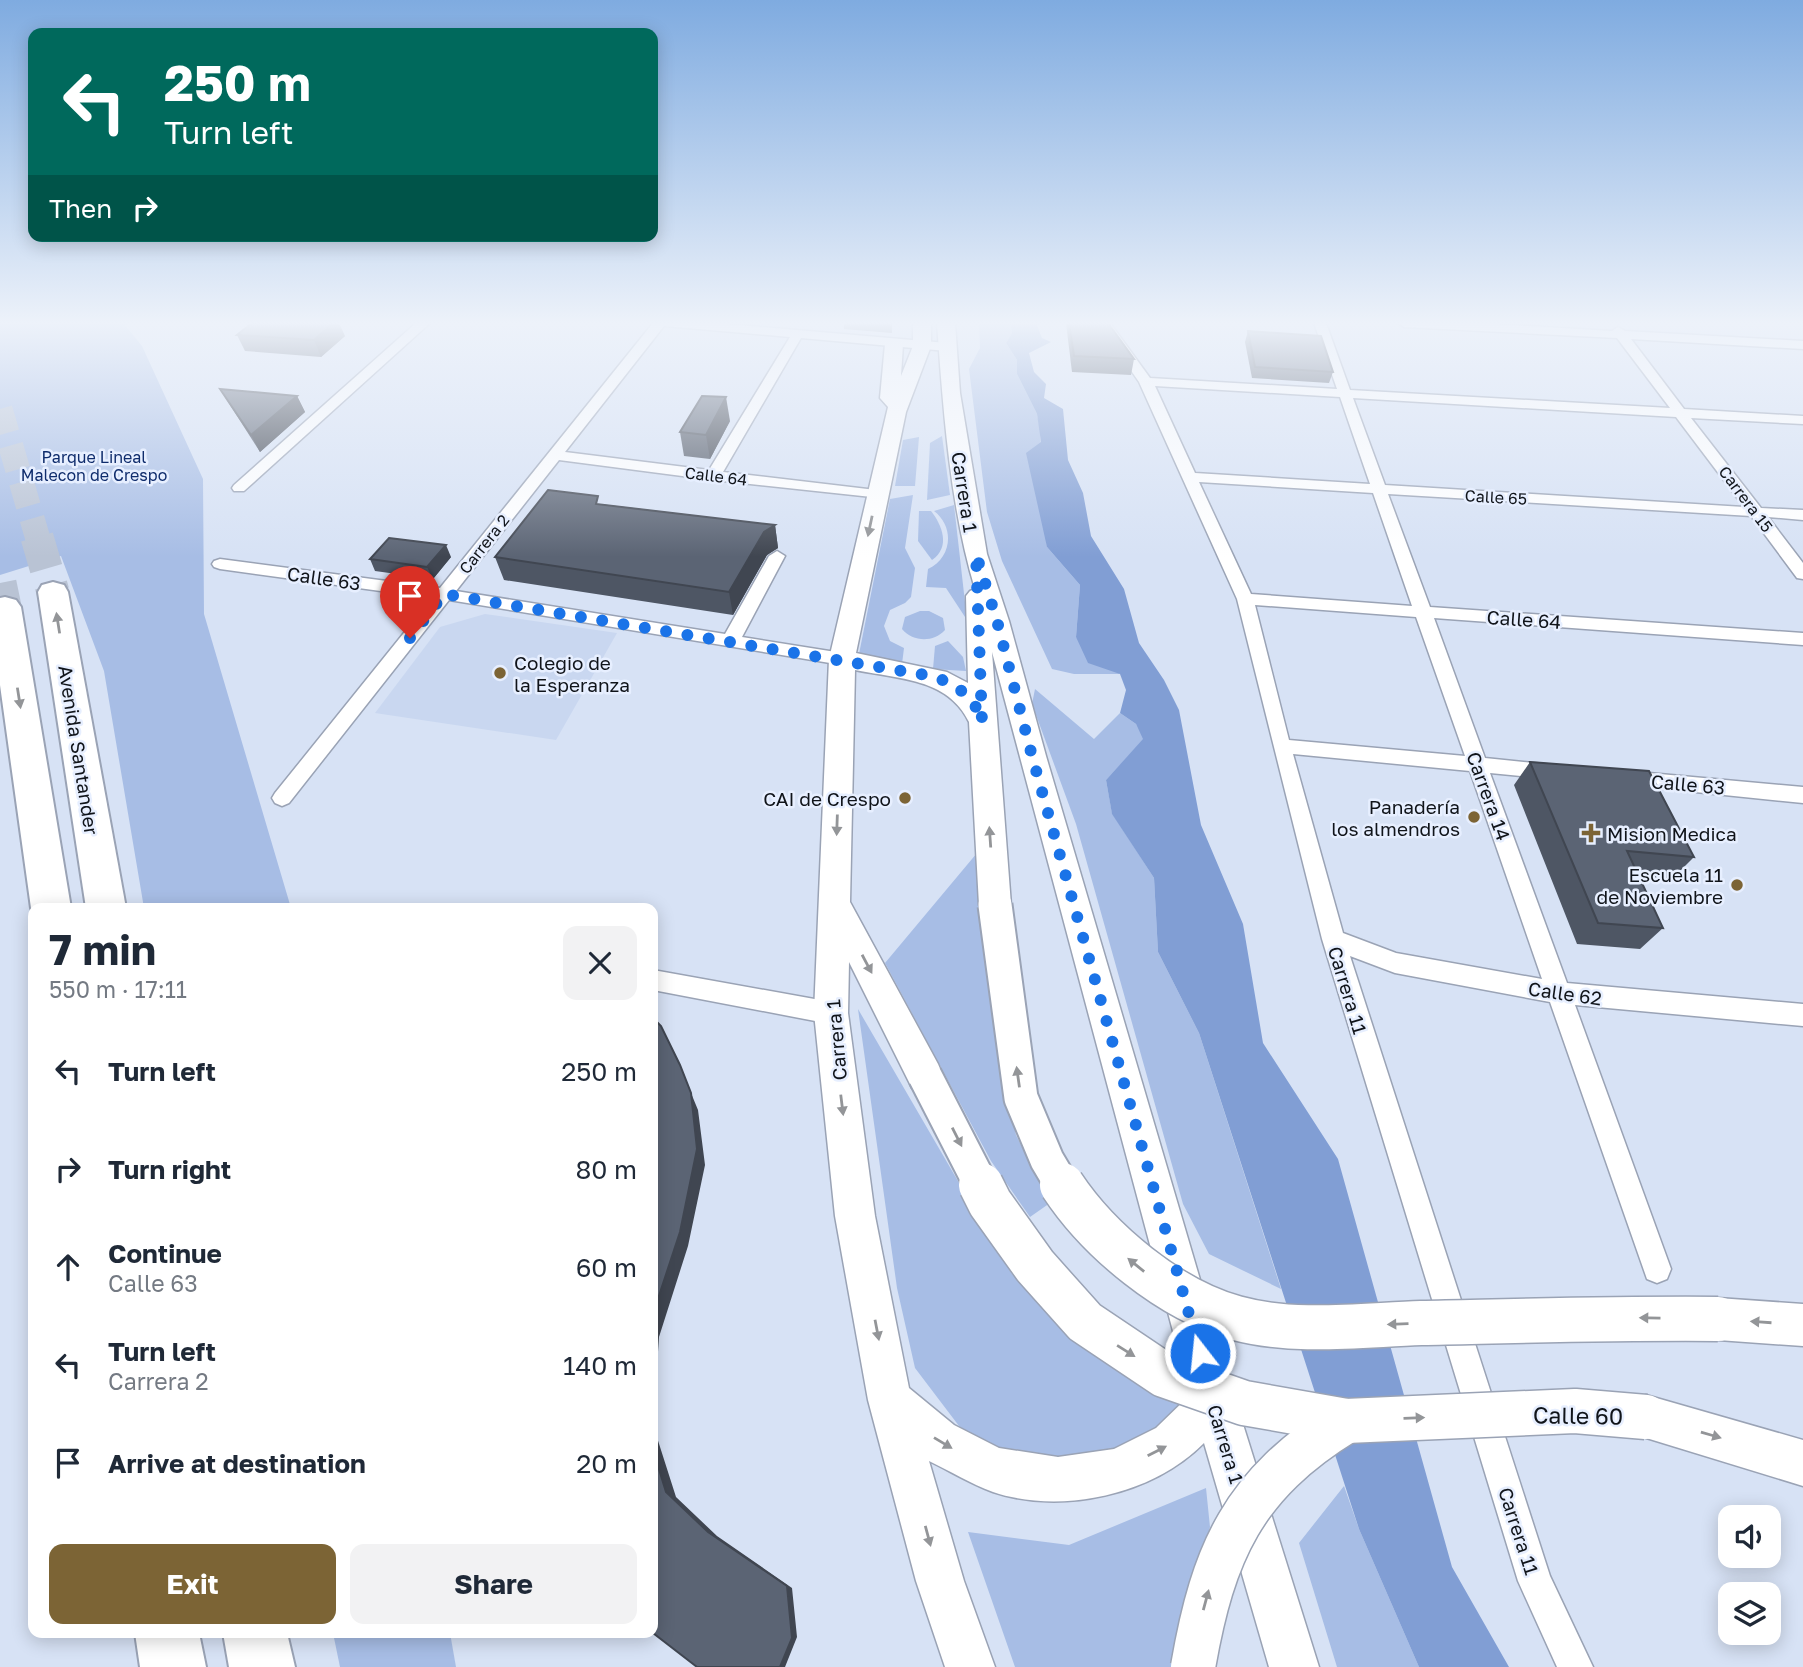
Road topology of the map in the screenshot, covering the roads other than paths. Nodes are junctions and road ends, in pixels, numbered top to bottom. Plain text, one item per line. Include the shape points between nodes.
1 (337, 401) edge
2 (598, 401) edge
3 (758, 401) edge
4 (891, 401) edge
5 (900, 401) edge
6 (953, 401) edge
7 (1155, 401) edge
8 (1348, 401) edge
9 (1460, 401) edge
10 (1671, 401) edge
11 (896, 412) junction
12 (1681, 414) junction
13 (1803, 420) edge
14 (555, 455) junction
15 (713, 475) junction
16 (1189, 477) junction
17 (239, 488) dead end
18 (1380, 490) junction
19 (876, 495) junction
20 (1756, 512) junction
21 (1803, 516) edge
22 (976, 554) junction
23 (777, 556) dead end
24 (220, 564) dead end
25 (1803, 574) edge
26 (53, 592) tunnel mouth
27 (444, 594) junction
28 (1245, 599) junction
29 (5, 607) dead end
30 (1423, 612) junction
31 (1803, 639) edge
32 (731, 640) junction
33 (842, 659) junction
34 (902, 672) junction
35 (841, 708) junction
36 (982, 722) junction
37 (1280, 746) junction
38 (1477, 764) junction
39 (1572, 773) edge
40 (1613, 777) edge
41 (1803, 795) edge
42 (282, 798) dead end
43 (50, 903) edge
44 (105, 903) edge
45 (835, 904) junction
46 (1332, 939) junction
47 (658, 981) edge
48 (1559, 993) junction
49 (831, 1013) junction
50 (1803, 1015) edge
51 (1657, 1269) dead end
52 (1803, 1325) edge
53 (890, 1399) junction
54 (1213, 1402) junction
55 (1346, 1421) junction
56 (1789, 1458) edge
57 (168, 1638) edge
58 (256, 1638) edge
59 (173, 1667) edge
60 (262, 1667) edge
61 (970, 1667) edge
62 (1193, 1667) edge
63 (1294, 1667) edge
64 (1575, 1667) edge

1 - 17 street
2 - 14 street, Carrera 2
3 - 15 street
4 - 11 main road
5 - 11 main road, Carrera 1
6 - 22 main road, Carrera 1
7 - 16 street, Carrera 11
8 - 18 street, Carrera 14
9 - 12 street
10 - 12 street, Carrera 15
11 - 19 main road, Carrera 1
12 - 13 street
12 - 20 street, Carrera 15
14 - 15 street, Calle 64
14 - 27 street, Carrera 2
15 - 19 street, Calle 64
16 - 18 street, Calle 65
16 - 28 street, Carrera 11
18 - 20 street, Calle 65
18 - 30 street, Carrera 14
19 -> 33 main road, Carrera 1
20 - 21 street, Calle 65
20 - 25 street, Carrera 15
22 - 36 main road
22 - 54 main road, Carrera 1
23 - 32 street
24 - 27 street, Calle 63
44 -> 26 highway, Avenida Santander
27 - 32 street, Calle 63
27 - 42 street, Carrera 2
28 - 30 street, Calle 64
28 - 37 street, Carrera 11
29 -> 43 highway
30 - 31 street, Calle 64
30 - 38 street, Carrera 14
32 - 33 street, Calle 63
33 - 34 main road
33 - 35 main road, Carrera 1
34 - 35 main road via 866,684
34 - 36 main road via 937,677 956,686 971,699
35 -> 45 main road, Carrera 1
52 -> 36 main road, bridge via 1718,1318 1274,1323 1235,1318 1139,1269 1085,1219 1064,1190 1021,1098 995,905
37 - 38 street
37 - 46 street, Carrera 11
38 - 39 street
38 - 48 street, Carrera 14
40 - 41 street, Calle 63
45 - 49 main road, Carrera 1
45 -> 55 main road, bridge via 990,1203 1035,1266 1085,1322 1164,1375 1244,1403
46 - 48 street, Calle 62 via 1395,963
46 - 64 street, Carrera 11 via 1535,1581
47 - 49 street
48 - 50 street, Calle 62
48 - 51 street, Carrera 14
49 -> 53 main road, Carrera 1 via 855,1216
53 -> 54 main road via 938,1441 995,1469 1058,1480 1118,1471 1172,1444
53 -> 61 main road, Carrera 1 via 940,1581
54 - 63 main road, Carrera 1
55 -> 56 main road, Calle 60, bridge via 1575,1411 1646,1417
62 -> 55 main road, bridge via 1218,1563 1251,1500 1295,1452
57 - 59 highway
58 - 60 highway

